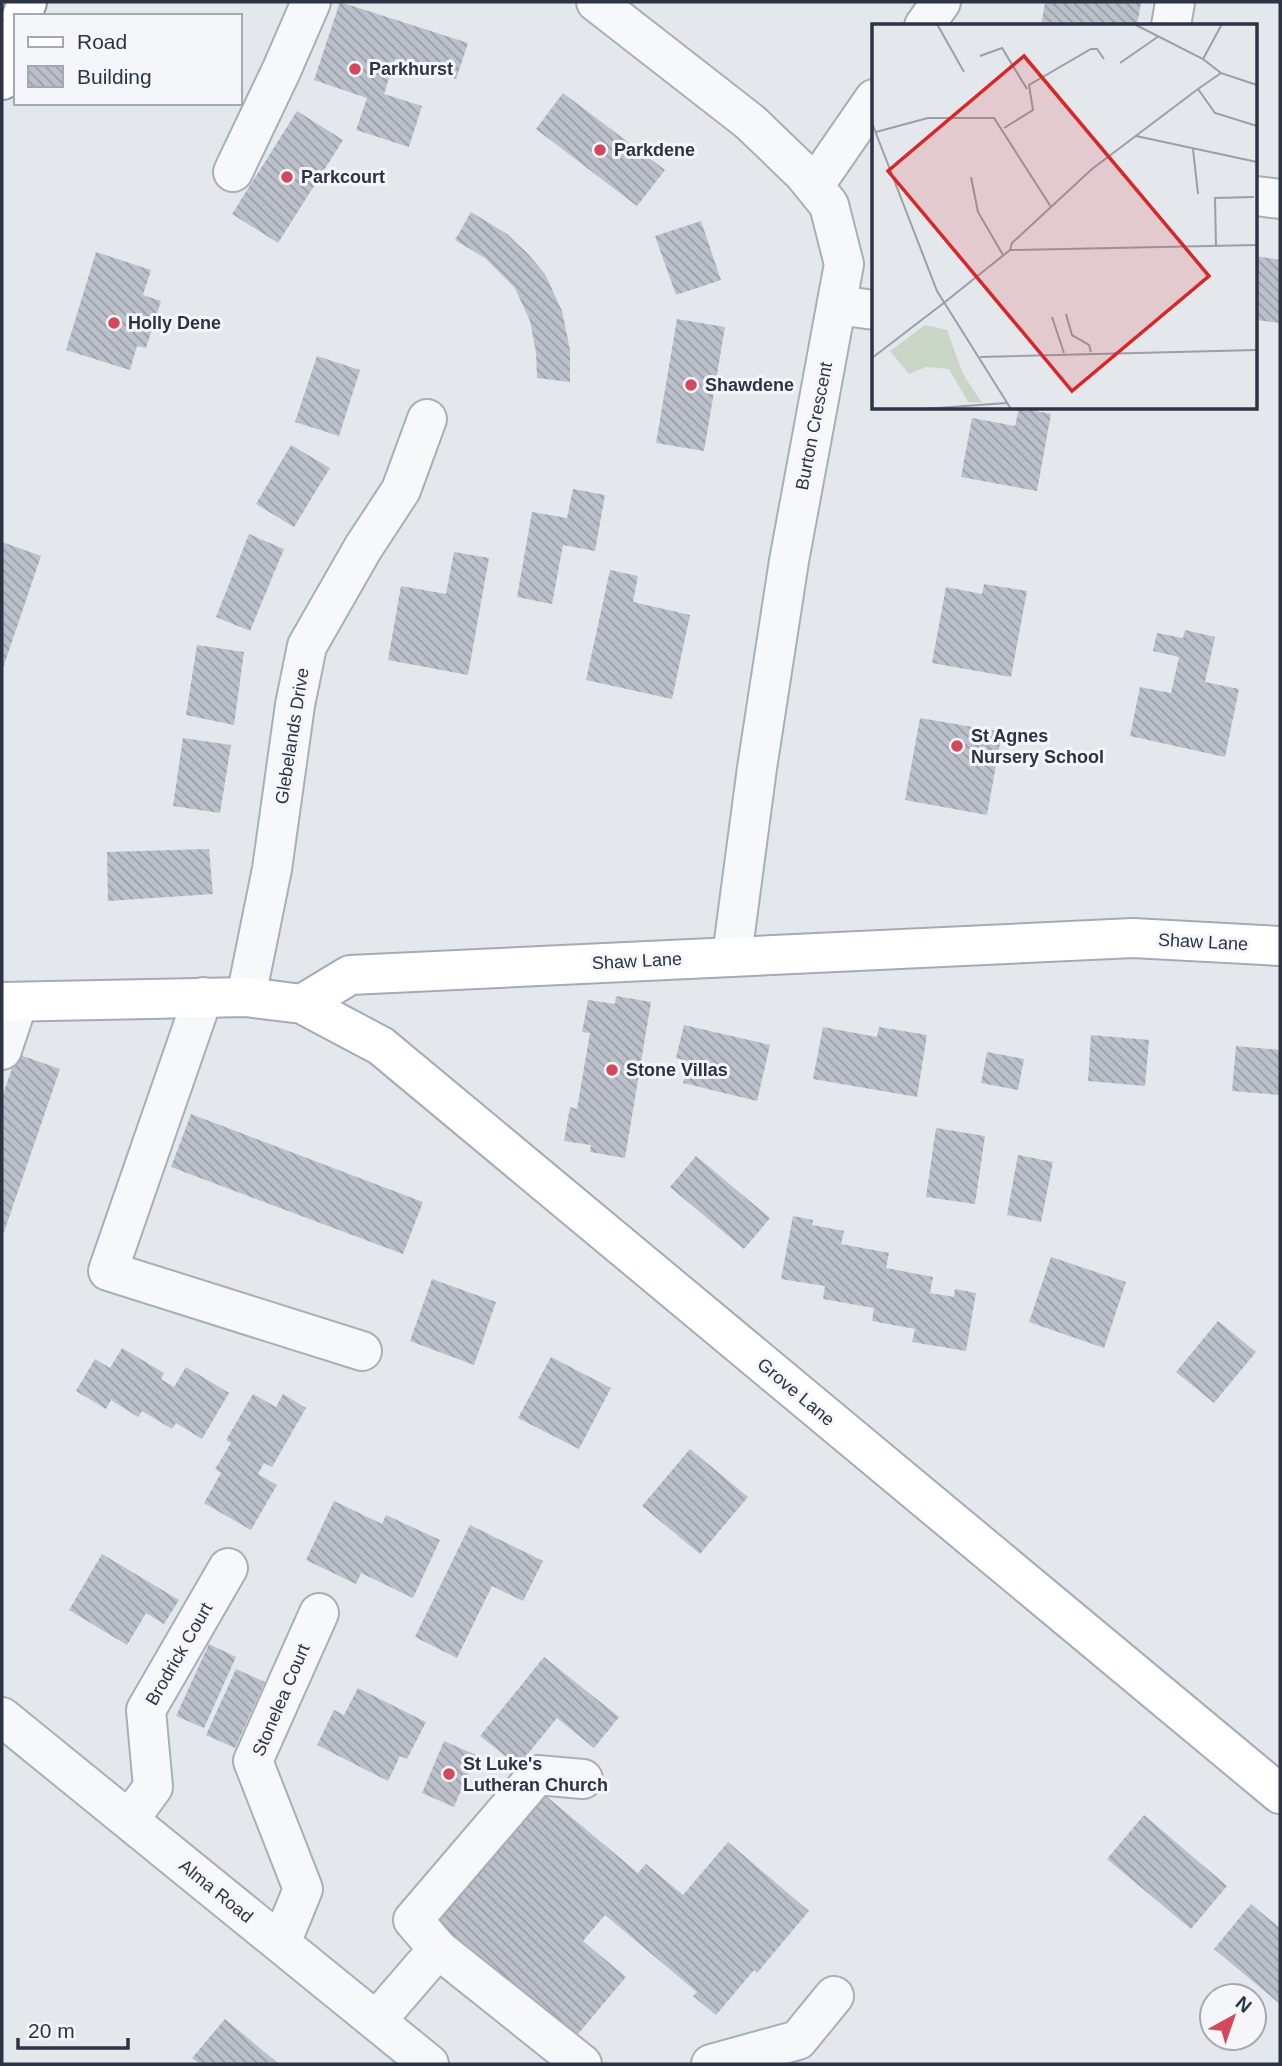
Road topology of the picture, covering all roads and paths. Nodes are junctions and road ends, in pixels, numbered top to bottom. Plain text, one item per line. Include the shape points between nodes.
1 (311, 2) edge
2 (596, 2) edge
3 (941, 2) edge
4 (1175, 2) edge
5 (925, 24) edge
6 (1171, 24) edge
7 (14, 42) edge
8 (2, 80) edge
9 (872, 102) edge
10 (233, 172) dead end
11 (814, 186) junction
12 (1258, 196) edge
13 (1280, 200) edge
14 (837, 305) junction
15 (872, 310) edge
16 (427, 419) dead end
17 (1280, 946) edge
18 (732, 956) junction
19 (203, 997) junction
20 (246, 997) junction
21 (10, 1002) edge
22 (302, 1004) junction
23 (2, 1051) edge
24 (362, 1351) dead end
25 (228, 1568) dead end
26 (319, 1613) dead end
27 (2, 1717) edge
28 (583, 1779) dead end
29 (1280, 1794) edge
30 (128, 1820) junction
31 (281, 1944) junction
32 (438, 1949) junction
33 (834, 1996) dead end
34 (376, 2021) junction
35 (429, 2064) edge
36 (582, 2064) edge
37 (711, 2064) edge

1 - 10 street
2 - 11 street, Burton Crescent via 750,122
3 - 5 street
4 - 6 street
7 - 8 main road
9 - 11 street
11 - 14 street, Burton Crescent via 829,205 844,264
12 - 13 street
14 - 15 street
14 - 18 street, Burton Crescent via 789,561
16 - 20 street, Glebelands Drive via 401,490 307,646 272,869
17 - 18 main road, Shaw Lane via 1133,938
18 - 22 main road, Shaw Lane via 350,975
19 - 20 main road
19 - 21 main road
19 - 24 street via 108,1271
20 - 22 main road
21 - 23 street
22 - 29 main road, Grove Lane via 381,1046
25 - 30 street, Brodrick Court via 146,1710 153,1787
26 - 31 street, Stonelea Court via 253,1761 303,1889
27 - 30 street, Alma Road
28 - 32 street via 537,1775 498,1819 413,1920
30 - 31 street, Alma Road
31 - 34 street, Alma Road
32 - 34 street
32 - 36 street
33 - 37 street via 798,2040
34 - 35 street, Alma Road

